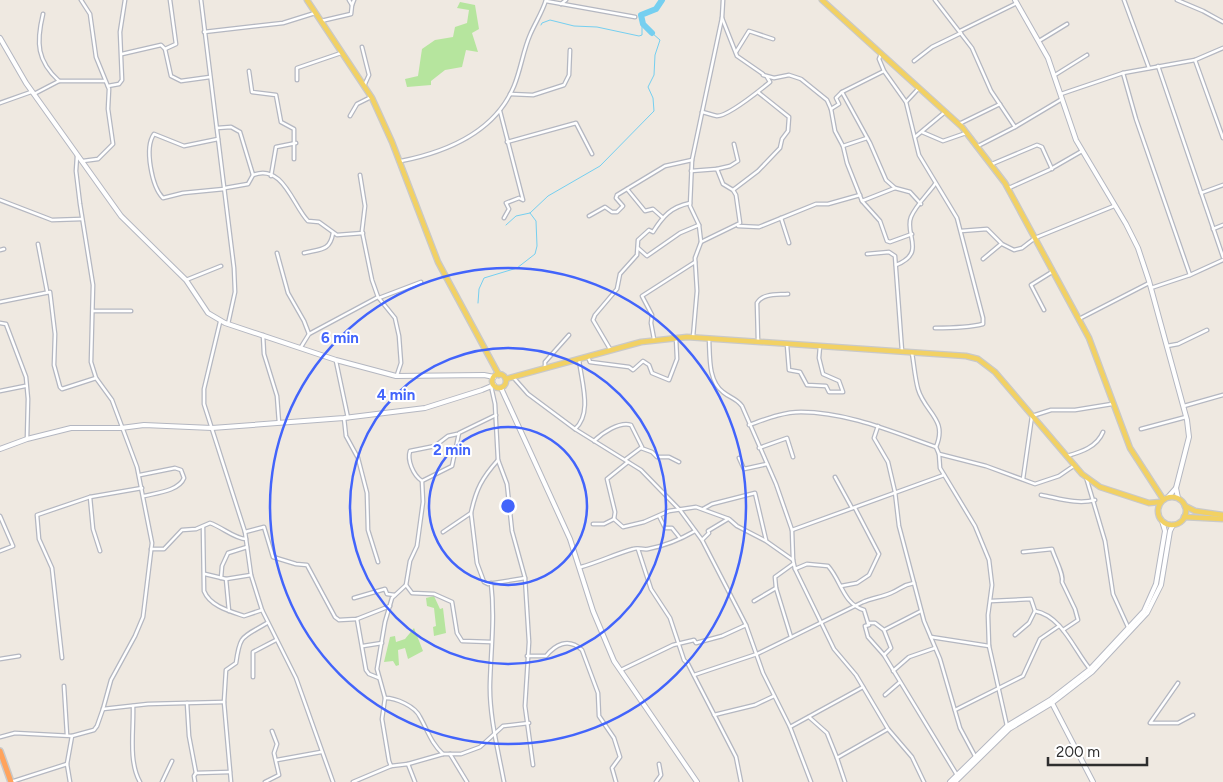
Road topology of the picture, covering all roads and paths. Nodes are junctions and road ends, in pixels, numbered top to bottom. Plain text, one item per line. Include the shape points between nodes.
1 (81, 0) edge
2 (125, 0) edge
3 (170, 0) edge
4 (201, 0) edge
5 (307, 0) edge
6 (349, 0) edge
7 (354, 0) edge
8 (566, 0) edge
9 (724, 0) edge
10 (822, 0) edge
11 (934, 0) edge
12 (1124, 0) edge
13 (1177, 0) edge
14 (546, 1) edge
15 (1016, 1) edge
16 (561, 4) junction
17 (352, 5) junction
18 (316, 13) junction
19 (43, 14) dead end
20 (635, 17) dead end
21 (722, 18) junction
22 (321, 22) junction
23 (1223, 22) edge
24 (1067, 24) dead end
25 (204, 32) junction
26 (960, 32) junction
27 (0, 38) edge
28 (772, 39) dead end
29 (1039, 41) junction
30 (362, 47) dead end
31 (1223, 48) edge
32 (165, 49) junction
33 (570, 50) dead end
34 (342, 52) junction
35 (736, 52) junction
36 (882, 53) junction
37 (122, 54) junction
38 (1087, 55) dead end
39 (1195, 60) junction
40 (914, 61) dead end
41 (1158, 66) junction
42 (1149, 68) junction
43 (248, 71) dead end
44 (884, 71) junction
45 (1123, 73) junction
46 (763, 75) junction
47 (1055, 76) junction
48 (210, 77) junction
49 (297, 80) dead end
50 (59, 81) junction
51 (105, 81) junction
52 (108, 86) junction
53 (364, 86) junction
54 (920, 87) junction
55 (842, 92) junction
56 (33, 93) junction
57 (759, 93) junction
58 (510, 94) junction
59 (371, 97) junction
60 (1061, 97) junction
61 (906, 102) junction
62 (0, 103) edge
63 (1000, 104) junction
64 (831, 110) junction
65 (500, 111) junction
66 (946, 111) junction
67 (702, 112) junction
68 (350, 116) dead end
69 (959, 124) junction
70 (1015, 127) junction
71 (217, 128) junction
72 (922, 132) junction
73 (967, 133) junction
74 (867, 138) junction
75 (914, 138) junction
76 (1223, 138) edge
77 (218, 139) junction
78 (507, 142) junction
79 (296, 143) junction
80 (734, 144) dead end
81 (844, 146) junction
82 (978, 146) junction
83 (1083, 150) junction
84 (592, 154) dead end
85 (77, 156) junction
86 (294, 159) dead end
87 (692, 160) junction
88 (82, 161) junction
89 (399, 162) junction
90 (992, 164) junction
91 (717, 169) junction
92 (1052, 169) junction
93 (692, 171) junction
94 (253, 175) junction
95 (360, 175) dead end
96 (271, 176) junction
97 (935, 184) junction
98 (1223, 185) edge
99 (224, 188) junction
100 (627, 188) junction
101 (895, 188) junction
102 (1008, 188) junction
103 (733, 190) junction
104 (1201, 192) junction
105 (860, 195) junction
106 (0, 200) edge
107 (862, 201) junction
108 (690, 203) junction
109 (921, 204) junction
110 (1116, 206) junction
111 (589, 216) dead end
112 (662, 217) junction
113 (504, 218) dead end
114 (781, 218) junction
115 (82, 219) junction
116 (699, 225) junction
117 (1223, 225) edge
118 (736, 226) junction
119 (1213, 229) junction
120 (961, 231) junction
121 (333, 232) junction
122 (363, 232) junction
123 (912, 234) junction
124 (1035, 238) junction
125 (701, 242) junction
126 (789, 243) dead end
127 (38, 244) dead end
128 (1002, 244) junction
129 (638, 248) junction
130 (304, 252) dead end
131 (277, 253) dead end
132 (867, 254) dead end
133 (983, 258) dead end
134 (1223, 258) edge
135 (695, 262) junction
136 (896, 265) junction
137 (221, 266) dead end
138 (1054, 272) junction
139 (1190, 275) junction
140 (186, 280) junction
141 (421, 282) dead end
142 (1150, 283) junction
143 (1151, 288) junction
144 (47, 291) junction
145 (788, 294) dead end
146 (378, 298) junction
147 (0, 302) edge
148 (1044, 310) dead end
149 (93, 311) junction
150 (131, 312) dead end
151 (1079, 319) junction
152 (220, 322) junction
153 (0, 323) edge
154 (228, 324) junction
155 (935, 328) dead end
156 (1208, 330) dead end
157 (308, 334) junction
158 (263, 335) junction
159 (569, 335) dead end
160 (693, 337) junction
161 (676, 338) junction
162 (709, 338) junction
163 (654, 340) junction
164 (758, 341) junction
165 (787, 343) junction
166 (820, 346) junction
167 (1167, 346) junction
168 (301, 347) junction
169 (610, 349) junction
170 (902, 351) junction
171 (912, 352) junction
172 (587, 355) junction
173 (579, 358) junction
174 (336, 360) junction
175 (545, 368) junction
176 (396, 376) junction
177 (496, 376) junction
178 (513, 377) junction
179 (96, 378) junction
180 (506, 379) junction
181 (492, 385) junction
182 (26, 386) junction
183 (500, 388) junction
184 (0, 391) edge
185 (1223, 395) edge
186 (1112, 404) junction
187 (1184, 406) junction
188 (496, 415) junction
189 (1032, 416) junction
190 (1186, 417) junction
191 (346, 418) junction
192 (279, 423) junction
193 (749, 425) junction
194 (878, 426) junction
195 (121, 428) junction
196 (212, 428) junction
197 (1141, 429) dead end
198 (575, 430) junction
199 (1103, 432) dead end
200 (459, 433) junction
201 (26, 439) junction
202 (594, 441) junction
203 (936, 447) junction
204 (642, 448) junction
205 (759, 448) junction
206 (0, 449) edge
207 (939, 454) junction
208 (1067, 456) junction
209 (793, 457) dead end
210 (739, 458) dead end
211 (498, 460) junction
212 (627, 460) junction
213 (679, 462) dead end
214 (767, 464) junction
215 (1075, 465) junction
216 (944, 474) junction
217 (140, 475) junction
218 (1086, 476) junction
219 (836, 477) dead end
220 (1023, 479) junction
221 (422, 481) junction
222 (142, 488) junction
223 (1176, 488) junction
224 (895, 492) junction
225 (1041, 495) dead end
226 (144, 496) junction
227 (90, 497) junction
228 (1178, 498) junction
229 (1164, 499) junction
230 (1095, 500) junction
231 (1149, 503) junction
232 (1185, 506) junction
233 (703, 508) junction
234 (854, 508) junction
235 (680, 510) junction
236 (1158, 512) junction
237 (471, 513) junction
238 (1223, 515) edge
239 (0, 516) edge
240 (659, 516) junction
241 (1184, 517) junction
242 (729, 519) junction
243 (1223, 519) edge
244 (614, 520) junction
245 (1162, 521) junction
246 (592, 524) dead end
247 (1174, 525) junction
248 (203, 527) junction
249 (792, 530) junction
250 (695, 531) junction
251 (245, 532) junction
252 (444, 532) dead end
253 (246, 539) junction
254 (681, 539) junction
255 (702, 540) junction
256 (766, 541) junction
257 (247, 547) junction
258 (151, 549) junction
259 (638, 550) junction
260 (0, 551) edge
261 (100, 551) dead end
262 (1023, 552) dead end
263 (378, 562) dead end
264 (793, 562) junction
265 (581, 568) junction
266 (795, 569) junction
267 (205, 574) junction
268 (252, 575) junction
269 (221, 578) junction
270 (525, 578) junction
271 (226, 579) junction
272 (914, 582) junction
273 (491, 583) junction
274 (406, 585) junction
275 (841, 586) junction
276 (776, 588) junction
277 (394, 595) junction
278 (354, 598) dead end
279 (754, 601) dead end
280 (991, 601) junction
281 (390, 606) junction
282 (856, 607) junction
283 (262, 610) junction
284 (229, 611) junction
285 (921, 611) junction
286 (1035, 611) junction
287 (357, 619) junction
288 (868, 622) junction
289 (267, 623) junction
290 (1136, 623) junction
291 (821, 624) junction
292 (746, 625) junction
293 (1059, 626) junction
294 (1129, 628) junction
295 (884, 630) junction
296 (1063, 630) junction
297 (1015, 635) dead end
298 (792, 637) junction
299 (931, 637) junction
300 (276, 640) junction
301 (491, 642) junction
302 (678, 643) junction
303 (382, 644) junction
304 (363, 646) junction
305 (989, 646) junction
306 (935, 648) junction
307 (757, 654) junction
308 (884, 655) junction
309 (19, 656) dead end
310 (527, 656) junction
311 (62, 658) dead end
312 (0, 659) edge
313 (1090, 670) junction
314 (620, 671) junction
315 (892, 671) junction
316 (693, 674) junction
317 (253, 677) dead end
318 (378, 678) junction
319 (900, 682) junction
320 (1178, 683) dead end
321 (64, 686) dead end
322 (863, 687) junction
323 (998, 690) junction
324 (885, 695) dead end
325 (774, 696) junction
326 (385, 698) junction
327 (224, 702) junction
328 (187, 703) junction
329 (1052, 703) junction
330 (133, 706) junction
331 (103, 709) junction
332 (955, 710) junction
333 (714, 715) junction
334 (1193, 715) dead end
335 (810, 717) junction
336 (529, 723) junction
337 (1007, 726) junction
338 (790, 727) junction
339 (888, 728) junction
340 (272, 731) dead end
341 (495, 733) junction
342 (67, 735) junction
343 (72, 736) junction
344 (0, 737) edge
345 (984, 750) junction
346 (0, 751) edge
347 (322, 752) junction
348 (443, 754) junction
349 (450, 754) junction
350 (975, 756) junction
351 (837, 758) junction
352 (0, 760) edge
353 (277, 760) junction
354 (172, 761) dead end
355 (67, 764) junction
356 (408, 764) junction
357 (659, 764) dead end
358 (533, 765) dead end
359 (390, 766) junction
360 (230, 772) junction
361 (196, 773) junction
362 (957, 775) junction
363 (10, 782) edge
364 (70, 782) edge
365 (140, 782) edge
366 (162, 782) edge
367 (195, 782) edge
368 (231, 782) edge
369 (265, 782) edge
370 (333, 782) edge
371 (353, 782) edge
372 (415, 782) edge
373 (467, 782) edge
374 (504, 782) edge
375 (616, 782) edge
376 (656, 782) edge
377 (697, 782) edge
378 (741, 782) edge
379 (810, 782) edge
380 (845, 782) edge
381 (924, 782) edge
382 (950, 782) edge
383 (955, 782) edge
384 (1093, 782) edge

1 - 51 street via 90,14 92,42
2 - 37 street via 120,32
3 - 32 street via 176,44
4 - 25 street
5 - 18 main road
6 - 17 street
7 - 17 street
8 - 16 street
9 - 21 street
10 - 36 main road
11 - 26 street
12 - 42 street
13 - 23 street
14 - 16 street
14 - 58 street via 530,34
15 - 26 street
15 - 29 street
16 - 20 street
17 - 22 street via 351,14
18 - 22 main road
18 - 25 street via 283,23
19 - 50 street via 39,29 41,52 45,68
21 - 35 street
21 - 67 street
22 - 34 main road
24 - 29 street
25 - 48 street
26 - 40 street
26 - 63 street via 972,48
27 - 56 street
28 - 35 street via 749,31
29 - 47 street
30 - 53 street via 369,74
31 - 39 street
32 - 37 street via 161,45
32 - 48 street via 170,76 181,82
33 - 58 street via 569,75 565,84 533,95
34 - 49 street via 298,68
34 - 53 main road
35 - 46 street via 740,60
36 - 44 street via 879,59
36 - 54 main road
37 - 52 street via 121,83
38 - 47 street
39 - 41 street
39 - 76 street
41 - 42 street
41 - 104 street
42 - 45 street
43 - 79 street via 252,92 276,95 281,122 294,129
44 - 55 street
44 - 61 street
45 - 60 street
45 - 139 street
46 - 57 street via 770,81
46 - 64 street via 774,78 789,75 801,79 825,98
47 - 60 street
48 - 71 street
50 - 51 street
50 - 56 street
51 - 52 street
52 - 88 street via 113,144 98,159
53 - 59 main road
54 - 61 street
54 - 66 main road
55 - 64 street via 836,98 839,104
55 - 74 street
56 - 62 street
56 - 85 street
57 - 67 street via 721,115
57 - 103 street via 789,117 788,131 778,151
58 - 65 street
59 - 68 street via 357,104
59 - 89 main road
60 - 70 street
60 - 83 street via 1069,124
61 - 75 street
63 - 69 street
63 - 70 street
64 - 81 street via 834,131
65 - 78 street
65 - 89 street via 484,127 452,145
66 - 69 main road
66 - 72 street
67 - 87 street
69 - 73 main road
70 - 82 street
71 - 77 street
71 - 94 street via 231,127 240,132
72 - 73 street via 943,140
72 - 75 street
73 - 82 main road
74 - 81 street
74 - 101 street via 886,180
75 - 97 street via 919,155
77 - 99 street
77 - 99 street via 184,146 154,134 149,167 163,198
78 - 84 street via 576,123
78 - 113 street via 523,200 519,198 506,203 509,209
79 - 86 street
79 - 96 street via 276,147
80 - 91 street via 738,161
81 - 105 street
82 - 90 main road
83 - 92 street
83 - 110 street
85 - 88 street
85 - 115 street
87 - 93 street
87 - 100 street via 665,166
88 - 140 street via 136,233
89 - 177 main road via 438,262
90 - 92 street via 1038,145
90 - 102 main road
91 - 93 street
91 - 103 street via 723,184
92 - 102 street
93 - 108 street
94 - 96 street
94 - 99 street via 248,184
95 - 122 street via 365,206
96 - 121 street via 286,185 306,219 319,222
97 - 109 street
97 - 120 street via 953,210
98 - 104 street
99 - 154 street via 235,292
100 - 111 street via 616,196 623,206 617,212 605,207
100 - 112 street via 645,211 652,209
101 - 107 street
101 - 109 street via 910,192
102 - 124 main road
103 - 118 street via 740,223
104 - 119 street
105 - 107 street
105 - 114 street via 816,204
106 - 115 street via 52,220
107 - 123 street via 880,221 887,241
108 - 112 street via 676,207
108 - 116 street
109 - 123 street via 911,216
110 - 124 street
110 - 142 street via 1138,248
112 - 129 street via 654,232 650,230 638,240
114 - 118 street via 759,227
114 - 126 street
115 - 149 street via 93,285
116 - 125 street
116 - 129 street via 680,233 647,256
117 - 119 street
118 - 125 street
119 - 134 street
120 - 128 street via 987,229
120 - 155 street via 983,324
121 - 122 street via 340,236
121 - 130 street via 331,244
122 - 146 street
123 - 136 street via 912,253
124 - 128 street via 1014,250
124 - 138 main road
125 - 135 street
127 - 144 street
128 - 133 street
129 - 169 street via 637,256 620,274 617,289 593,320
131 - 157 street via 288,293
132 - 136 street via 893,254
134 - 139 street
135 - 160 street via 697,291
135 - 163 street via 642,296 652,315
136 - 170 street
137 - 140 street
138 - 148 street via 1031,285
138 - 151 main road
139 - 143 street
140 - 152 street via 208,313
141 - 146 street
142 - 143 street
142 - 151 street
143 - 167 street
144 - 147 street
144 - 179 street via 51,294 54,365 60,389
145 - 164 street via 759,299
146 - 157 street
146 - 176 street via 393,313 399,336 401,363
149 - 150 street
149 - 179 street via 90,351
151 - 186 main road
152 - 154 street
152 - 196 street via 203,395
153 - 182 street via 6,324 18,352
154 - 158 street
156 - 167 street
157 - 168 street
158 - 168 street
158 - 192 street via 264,354 277,396
159 - 175 street via 545,362
160 - 161 main road
160 - 162 main road
161 - 163 main road
161 - 172 street via 677,359 669,380 652,373 643,361 633,370 590,362
162 - 164 main road
162 - 193 street via 710,361 716,382 724,393 738,400
163 - 169 main road
164 - 165 main road
165 - 166 main road
165 - 166 street via 789,370 800,372 807,384 826,386 829,392 843,392 839,381 823,374
166 - 170 main road
167 - 187 street
168 - 174 street
169 - 172 main road
170 - 171 main road
171 - 189 main road via 978,359 995,372
171 - 203 street via 918,390 940,428
172 - 173 main road
173 - 175 main road
173 - 198 street via 585,412 583,422
174 - 176 street
174 - 191 street
175 - 178 main road
176 - 177 street
177 - 180 main road
177 - 181 main road
178 - 180 main road
178 - 198 street via 528,394
179 - 195 street via 112,400
180 - 183 main road
181 - 183 main road
181 - 188 street
181 - 191 street via 425,408
182 - 184 street
182 - 201 street
183 - 265 street
185 - 187 street
186 - 189 street via 1051,410
186 - 229 main road via 1130,448
187 - 190 street
188 - 200 street
188 - 211 street
189 - 208 main road
189 - 220 street
190 - 197 street
190 - 223 street via 1189,437
191 - 192 street
191 - 263 street via 346,436 358,458 366,493 368,530
192 - 196 street
193 - 194 street via 802,412
193 - 205 street
194 - 203 street
194 - 224 street via 874,438 888,462
195 - 196 street via 144,424
195 - 201 street via 71,428
195 - 217 street
196 - 251 street
198 - 202 street
199 - 208 street via 1089,448
200 - 221 street via 452,466
200 - 221 street via 448,436 435,446 410,450 412,466
201 - 206 street
202 - 204 street via 604,433 628,424
202 - 212 street
203 - 207 street
204 - 212 street
204 - 213 street via 657,457 669,457
205 - 209 street via 787,438
205 - 214 street
207 - 216 street
207 - 220 street
208 - 215 main road
210 - 214 street via 744,469
211 - 237 street via 483,478
211 - 270 street via 507,484 512,532
212 - 235 street
212 - 244 street via 607,479
214 - 249 street
215 - 218 main road
215 - 220 street via 1059,476 1035,484
216 - 224 street
216 - 280 street via 975,526 990,560
217 - 222 street
217 - 226 street via 175,468 181,470 184,478 168,491
218 - 230 street
218 - 231 main road via 1100,487
219 - 234 street
221 - 274 street via 423,502 417,546 410,561
222 - 226 street
222 - 227 street
223 - 228 street
223 - 229 street
224 - 234 street
224 - 272 street via 899,526
225 - 230 street via 1075,501
226 - 258 street
227 - 261 street via 93,529
227 - 311 street via 45,511 37,517 40,539 52,568
228 - 229 main road
228 - 232 main road
229 - 231 main road
229 - 236 main road
230 - 294 street via 1113,594
231 - 236 main road
232 - 238 main road via 1195,511
232 - 241 main road
233 - 235 street
233 - 242 street
233 - 256 street via 755,493
234 - 249 street
234 - 275 street via 879,554 869,575 857,583
235 - 240 street
235 - 250 street
236 - 245 main road
237 - 252 street
237 - 273 street via 480,573 484,582
239 - 260 street via 13,546
240 - 244 street via 623,527
240 - 254 street via 664,527 672,528
241 - 243 main road
241 - 247 main road
242 - 255 street via 708,531
242 - 256 street
244 - 246 street
245 - 247 main road
245 - 290 street via 1165,531 1156,584
247 - 290 street via 1170,531 1162,585 1147,613
248 - 253 street via 210,522 240,539
248 - 258 street via 182,530 164,549
248 - 267 street
249 - 264 street
250 - 254 street
250 - 255 street
251 - 253 street
251 - 287 street via 264,527 273,557 307,565 335,617 346,621
253 - 257 street
254 - 259 street
255 - 292 street
256 - 264 street
257 - 268 street
257 - 269 street via 228,554
258 - 331 street via 143,616 110,680
259 - 265 street via 634,548
259 - 302 street via 651,589 666,610
262 - 296 street via 1052,549 1078,620
264 - 266 street
264 - 276 street via 775,577
265 - 314 street via 604,641
266 - 275 street via 807,564 828,566
266 - 291 street
267 - 269 street
267 - 284 street via 207,598
268 - 271 street
268 - 283 street
269 - 271 street
270 - 273 street
270 - 310 street
271 - 284 street
272 - 282 street
272 - 285 street
273 - 301 street via 494,632
274 - 277 street
274 - 301 street via 412,593 434,594 452,602 457,633 462,640
275 - 282 street
276 - 279 street
276 - 298 street
277 - 278 street via 387,594 384,589
277 - 281 street
280 - 286 street via 1028,598
280 - 305 street
281 - 287 street
281 - 303 street
282 - 288 street via 864,610
282 - 291 street
283 - 284 street via 244,616
283 - 289 street
285 - 295 street
285 - 299 street
286 - 293 street
286 - 297 street via 1029,623
287 - 304 street
288 - 295 street via 875,622
288 - 308 street via 869,625 865,626 868,637
289 - 300 street
289 - 327 street via 239,643 236,663 226,670
290 - 294 street
290 - 329 street via 1092,672
291 - 298 street
291 - 322 street via 834,649
292 - 302 street via 696,643 694,640
292 - 307 street
293 - 296 street
293 - 323 street via 1040,639 1022,676
294 - 313 street
295 - 308 street via 891,648
296 - 313 street
298 - 307 street
299 - 305 street
299 - 306 street
300 - 317 street via 253,652
300 - 347 street via 296,678
301 - 341 street via 490,683
302 - 314 street
302 - 316 street
303 - 304 street
303 - 318 street
304 - 318 street via 367,672
305 - 323 street
306 - 315 street via 909,657
306 - 332 street
307 - 316 street
307 - 325 street
308 - 315 street
309 - 312 street
310 - 336 street via 525,706
310 - 375 street via 546,656 560,643 582,650 598,693 599,716 614,738 620,757 612,768
313 - 337 street
314 - 377 street
315 - 319 street
316 - 333 street
318 - 326 street
319 - 324 street
319 - 362 street
320 - 334 street via 1150,723 1178,723
321 - 342 street
322 - 335 street
322 - 339 street
323 - 332 street
323 - 337 street
325 - 333 street via 755,705
325 - 338 street
326 - 348 street via 395,698 420,716 428,737
326 - 359 street via 382,719
327 - 328 street
327 - 360 street
328 - 330 street
328 - 361 street
329 - 345 street via 1009,729
329 - 384 street
330 - 331 street
330 - 365 street via 136,773
331 - 343 street via 94,730
332 - 350 street via 960,728
333 - 378 street via 736,757
335 - 338 street
335 - 351 street via 827,733
336 - 341 street via 510,724
336 - 358 street
337 - 345 street
338 - 379 street
339 - 351 street
339 - 381 street via 912,757
340 - 353 street via 277,744 274,753
341 - 349 street via 471,751
341 - 374 street
342 - 343 street
342 - 344 street via 15,733
343 - 355 street
345 - 350 street
345 - 383 street
346 - 363 highway
347 - 353 street
347 - 370 street
348 - 349 street
348 - 356 street
349 - 373 street
350 - 362 street
351 - 380 street
352 - 363 highway
353 - 369 street via 279,775
354 - 366 street
355 - 363 street
355 - 364 street
356 - 359 street
356 - 372 street
357 - 376 street via 661,774
359 - 371 street
360 - 361 street
360 - 368 street
361 - 367 street
362 - 382 street

